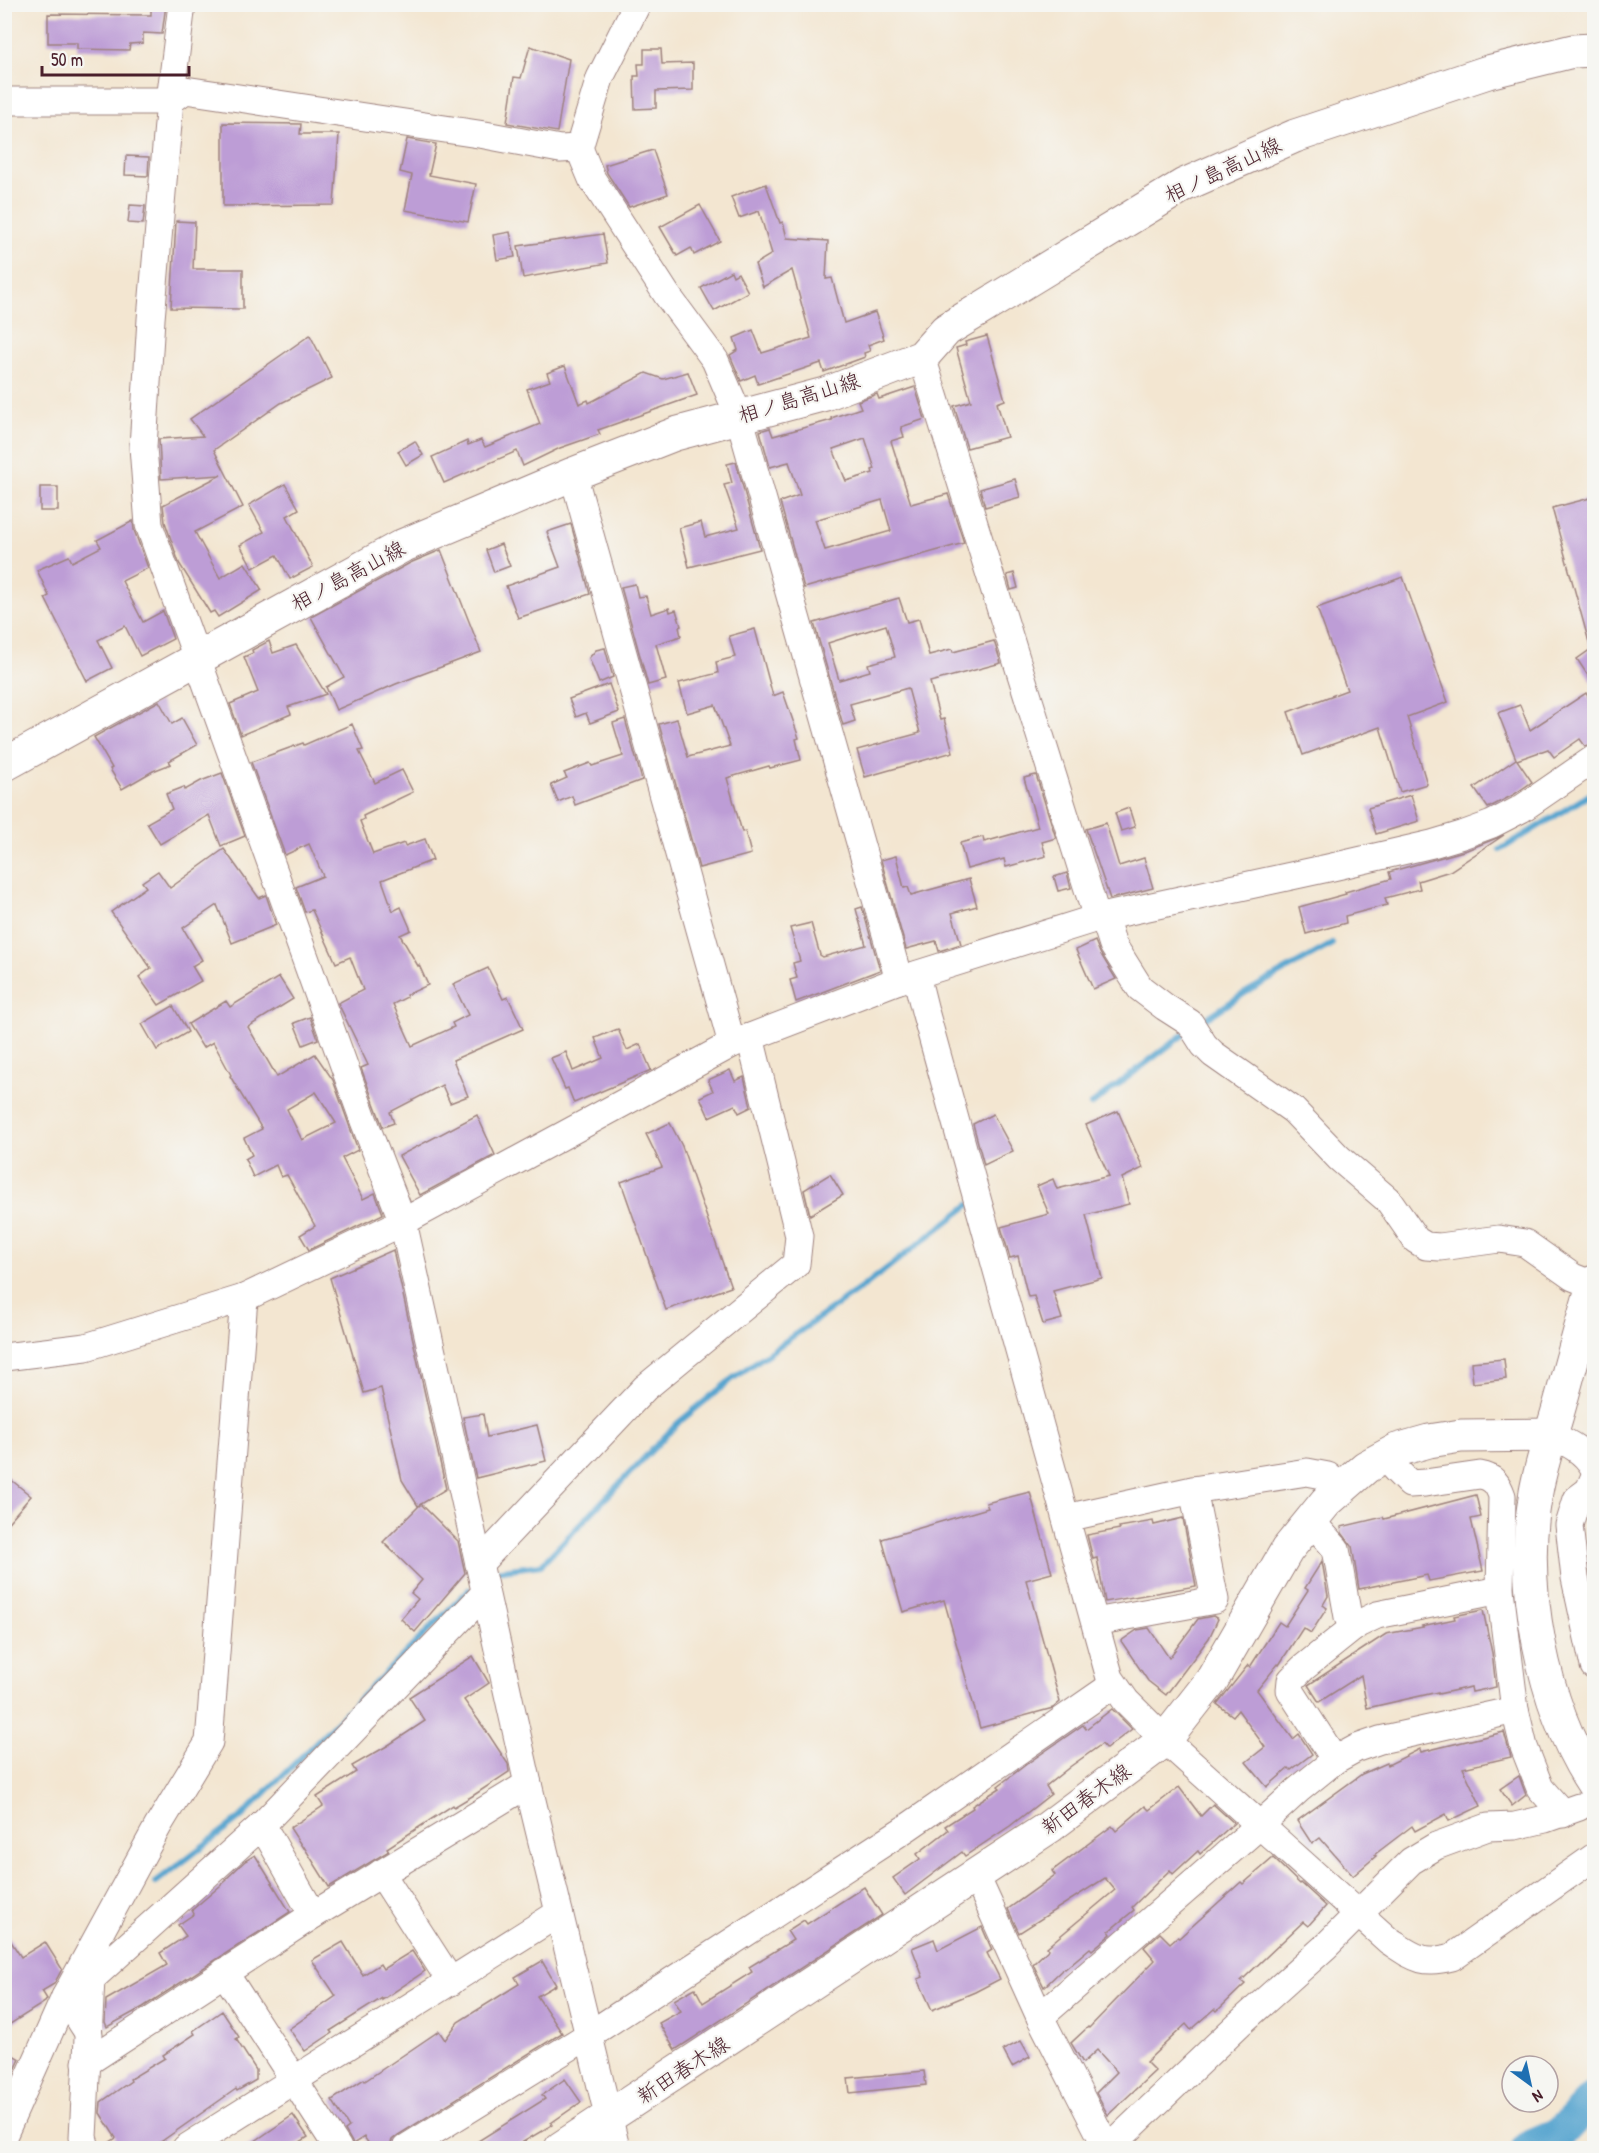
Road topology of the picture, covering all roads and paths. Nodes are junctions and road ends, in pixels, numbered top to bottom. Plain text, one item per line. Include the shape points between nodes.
1 (182, 4) edge
2 (637, 4) edge
3 (1594, 50) edge
4 (4, 101) edge
5 (171, 101) junction
6 (579, 148) junction
7 (922, 357) junction
8 (739, 416) junction
9 (573, 474) junction
10 (198, 658) junction
11 (1594, 759) edge
12 (4, 765) edge
13 (1101, 917) junction
14 (908, 977) junction
15 (741, 1041) junction
16 (403, 1221) junction
17 (1594, 1284) edge
18 (244, 1298) junction
19 (4, 1357) edge
20 (1551, 1435) junction
21 (1387, 1455) junction
22 (1594, 1468) edge
23 (1594, 1478) edge
24 (1340, 1488) junction
25 (1193, 1490) junction
26 (1066, 1518) junction
27 (1310, 1520) junction
28 (479, 1564) junction
29 (1500, 1590) junction
30 (484, 1594) junction
31 (1095, 1622) junction
32 (1353, 1628) junction
33 (1594, 1666) edge
34 (1113, 1685) junction
35 (1515, 1710) junction
36 (1165, 1740) junction
37 (1335, 1760) junction
38 (528, 1784) junction
39 (1579, 1802) edge
40 (262, 1825) junction
41 (1260, 1826) junction
42 (1594, 1857) edge
43 (381, 1874) junction
44 (976, 1876) junction
45 (559, 1913) junction
46 (1359, 1914) junction
47 (313, 1915) junction
48 (224, 1972) junction
49 (451, 1982) junction
50 (65, 1997) junction
51 (1040, 2017) junction
52 (89, 2034) junction
53 (589, 2035) junction
54 (86, 2062) junction
55 (294, 2080) junction
56 (4, 2133) edge
57 (613, 2133) edge
58 (86, 2148) edge
59 (186, 2148) edge
60 (338, 2148) edge
61 (406, 2148) edge
62 (561, 2148) edge
63 (1108, 2148) edge

1 - 5 street
2 - 6 street via 600,78
3 - 7 main road, 相ノ島高山線 via 1574,51 1488,72 1391,103 1295,136 1184,185 946,330
4 - 5 street
5 - 6 street via 185,90 560,149
5 - 10 street via 143,447 149,525
6 - 8 street via 592,179 667,295 715,360
7 - 8 main road, 相ノ島高山線 via 825,394
7 - 13 street
8 - 9 main road, 相ノ島高山線 via 675,434
8 - 14 street
9 - 10 main road, 相ノ島高山線 via 402,546
9 - 15 street
10 - 12 main road, 相ノ島高山線
10 - 16 street
11 - 13 street via 1521,809 1462,835
13 - 14 street
13 - 17 street via 1140,988 1193,1027 1213,1054 1293,1110 1339,1158 1382,1193 1416,1240 1440,1247 1499,1239 1525,1243 1573,1277
14 - 15 street
14 - 26 street via 925,1011
15 - 16 street
15 - 28 street via 799,1236 796,1264 645,1388
16 - 18 street
16 - 28 street
17 - 20 main road
18 - 19 street via 86,1347
18 - 50 street via 209,1742
20 - 21 main road, 新田春木線 via 1461,1436 1429,1441
20 - 22 street via 1589,1458
20 - 39 main road via 1536,1492 1531,1573 1535,1620 1556,1702 1569,1735
21 - 24 main road, 新田春木線
21 - 29 street via 1410,1484 1490,1476 1502,1496
23 - 33 street via 1589,1490 1577,1499 1569,1525 1575,1578
24 - 25 street via 1328,1476 1306,1472
24 - 27 main road, 新田春木線
25 - 26 street
25 - 31 street via 1215,1600
26 - 31 street
27 - 32 street via 1336,1549
27 - 36 main road, 新田春木線 via 1287,1550 1212,1680
28 - 30 street
29 - 32 street via 1377,1615
29 - 35 street
30 - 38 street
30 - 40 street
31 - 34 street
32 - 37 street via 1291,1680 1290,1690 1296,1701
34 - 36 street
34 - 53 street via 908,1827
35 - 37 street via 1380,1740
35 - 39 street via 1540,1788
36 - 41 street
36 - 44 main road, 新田春木線
37 - 41 street
38 - 43 street
38 - 45 street
39 - 46 street via 1515,1826 1488,1827 1436,1846 1411,1861
40 - 47 street
40 - 52 street via 91,1979
41 - 46 street
41 - 51 street
42 - 46 street via 1452,1957 1434,1962 1414,1958
43 - 47 street
43 - 49 street
44 - 51 street
44 - 57 main road, 新田春木線
45 - 49 street
45 - 53 street
46 - 63 street
47 - 48 street
48 - 54 street
48 - 55 street
49 - 55 street
50 - 52 street
50 - 56 street
51 - 63 street
52 - 54 street
53 - 57 street
53 - 61 street
54 - 58 street
55 - 59 street
55 - 60 street
57 - 62 main road, 新田春木線

